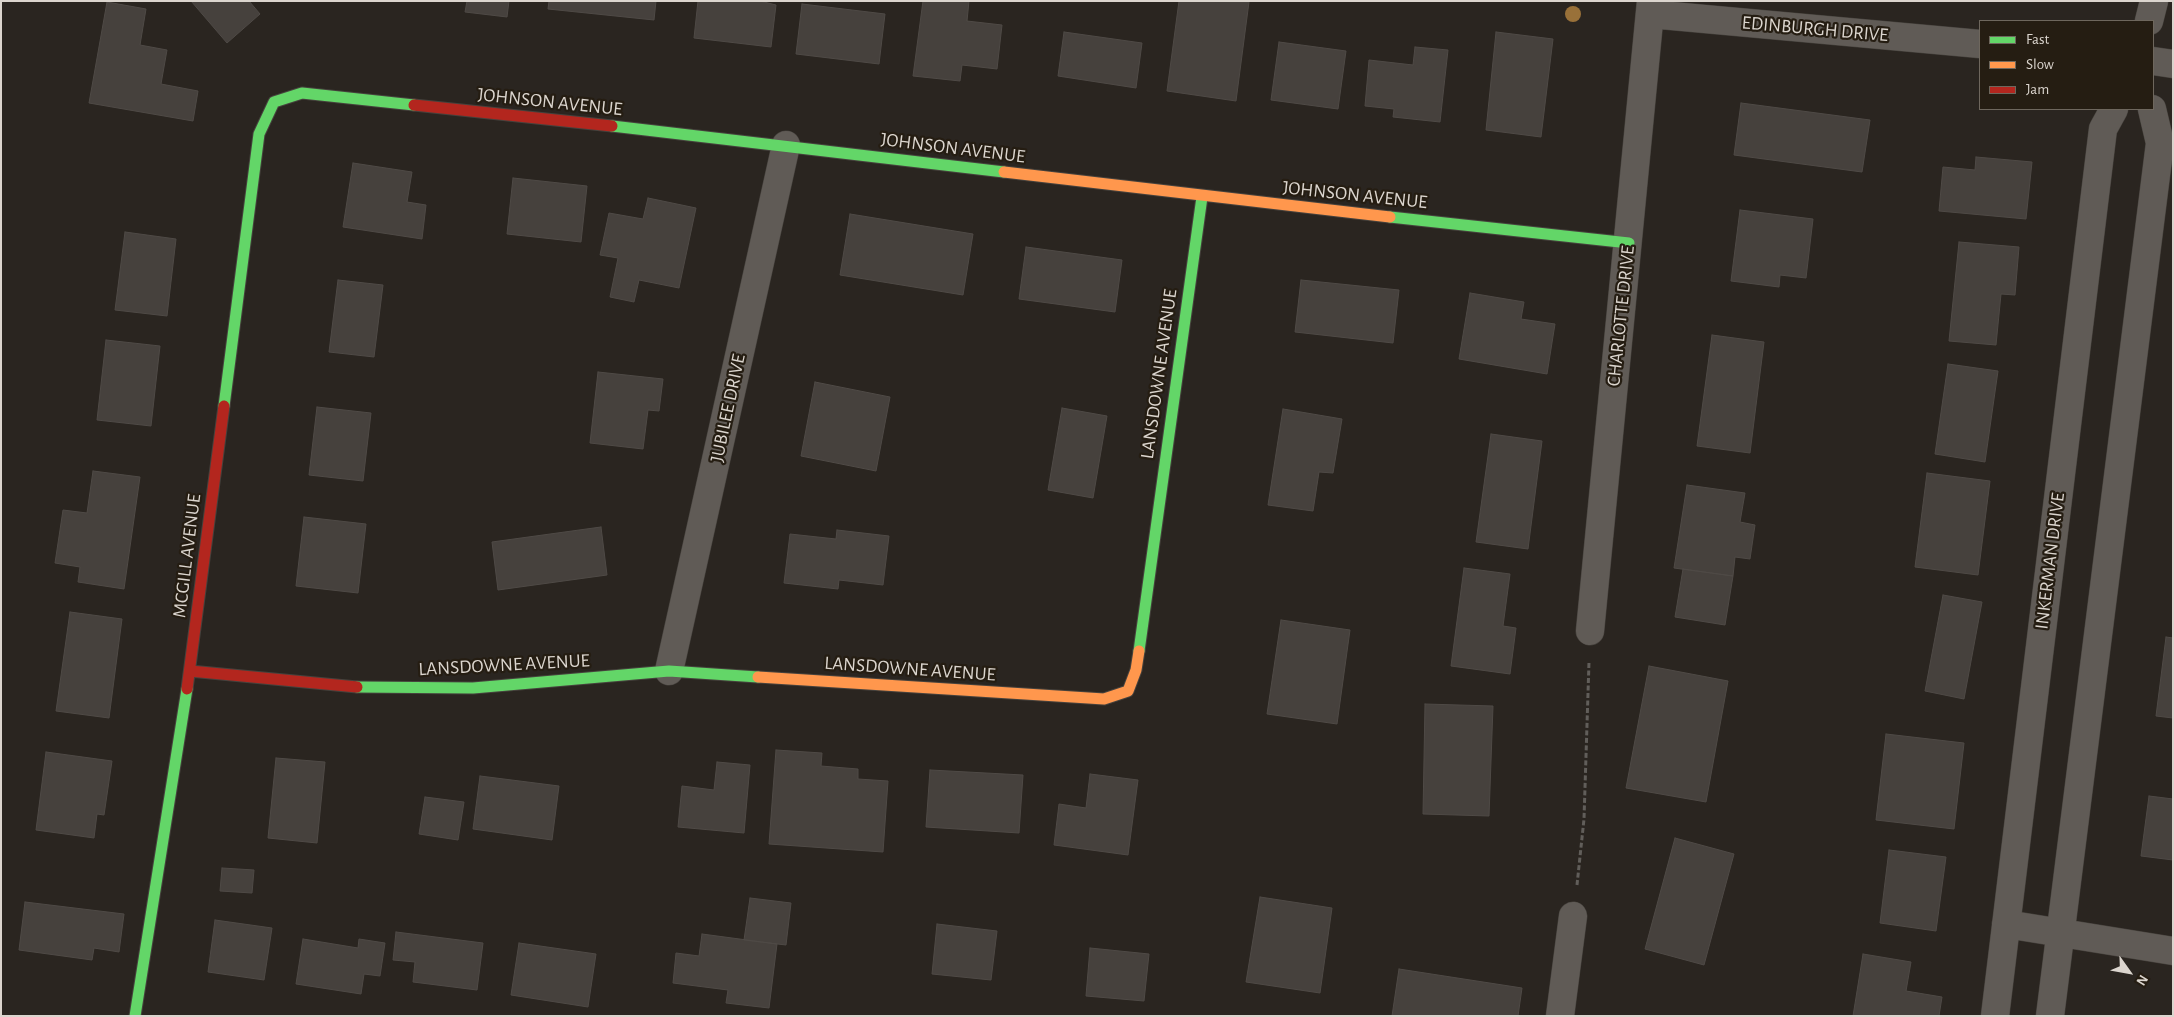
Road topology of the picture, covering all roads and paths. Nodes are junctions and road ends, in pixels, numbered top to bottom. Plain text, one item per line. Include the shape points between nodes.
1 (2154, 1) edge
2 (1650, 8) edge
3 (2149, 20) edge
4 (1979, 44) edge
5 (2154, 61) edge
6 (2173, 64) edge
7 (274, 102) joint
8 (2113, 110) edge
9 (2152, 110) edge
10 (786, 145) junction
11 (1202, 196) junction
12 (1629, 243) junction
13 (1590, 631) joint
14 (190, 670) junction
15 (669, 671) junction
16 (1573, 916) joint
17 (2006, 924) junction
18 (2060, 932) junction
19 (2173, 951) edge
20 (135, 1016) edge
21 (1560, 1016) edge
22 (1995, 1016) edge
23 (2050, 1016) edge

1 - 3 street
2 - 4 street, EDINBURGH DRIVE
2 - 12 street, CHARLOTTE DRIVE
5 - 6 street
7 - 10 street, JOHNSON AVENUE via 302,93
7 - 14 street, MCGILL AVENUE via 259,134
8 - 17 street, INKERMAN DRIVE via 2103,129
9 - 18 street via 2160,143
10 - 11 street, JOHNSON AVENUE
10 - 15 street, JUBILEE DRIVE
11 - 12 street, JOHNSON AVENUE
11 - 15 street, LANSDOWNE AVENUE via 1137,660 1128,691 1104,699
12 - 13 street, CHARLOTTE DRIVE
13 - 16 path via 1584,819
14 - 15 street, LANSDOWNE AVENUE via 356,687 474,688
14 - 20 street, MCGILL AVENUE
16 - 21 street
17 - 18 street
17 - 22 street, INKERMAN DRIVE
18 - 19 street
18 - 23 street

